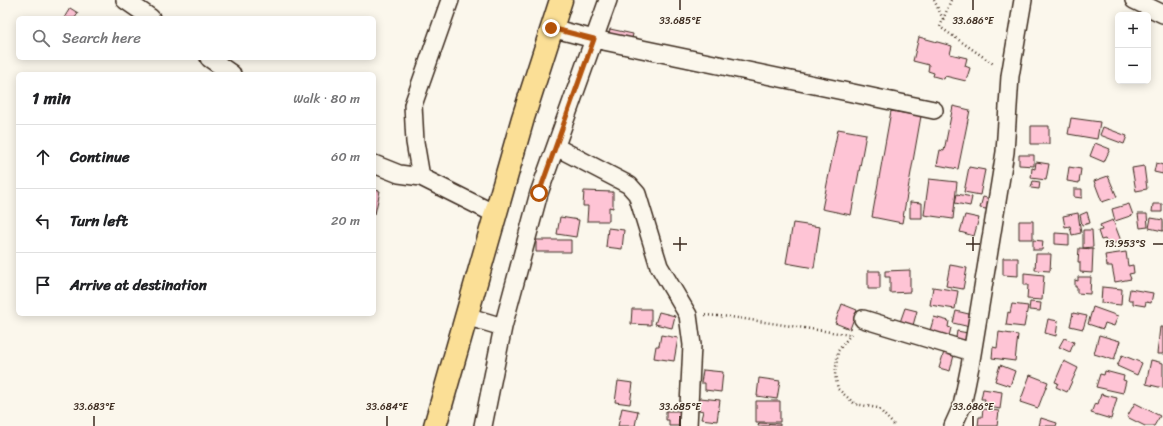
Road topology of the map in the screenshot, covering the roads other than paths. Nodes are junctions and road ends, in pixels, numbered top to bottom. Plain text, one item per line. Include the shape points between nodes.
1 (125, 0) edge
2 (450, 0) edge
3 (561, 0) edge
4 (608, 0) edge
5 (1023, 0) edge
6 (1134, 0) edge
7 (1163, 14) edge
8 (148, 16) edge
9 (551, 28) junction
10 (594, 39) junction
11 (212, 60) edge
12 (229, 72) edge
13 (934, 110) dead end
14 (556, 147) junction
15 (376, 165) edge
16 (421, 177) junction
17 (495, 214) junction
18 (466, 316) junction
19 (863, 319) road end
20 (503, 326) junction
21 (972, 352) junction
22 (435, 426) edge
23 (483, 426) edge
24 (688, 426) edge
25 (953, 426) edge

1 - 8 street
2 - 16 street via 413,105 415,142
3 - 9 main road
4 - 10 street
5 - 21 street via 1010,76 1005,152
6 - 7 street
9 - 10 street
9 - 17 main road
10 - 13 street
10 - 14 street
11 - 12 street
14 - 20 street via 539,193
14 - 24 street via 629,184 637,194 659,266 688,314 692,345
15 - 16 street via 399,174
16 - 17 street
17 - 18 main road
18 - 20 street
18 - 22 main road
19 - 21 street
20 - 23 street
21 - 25 street via 962,406

